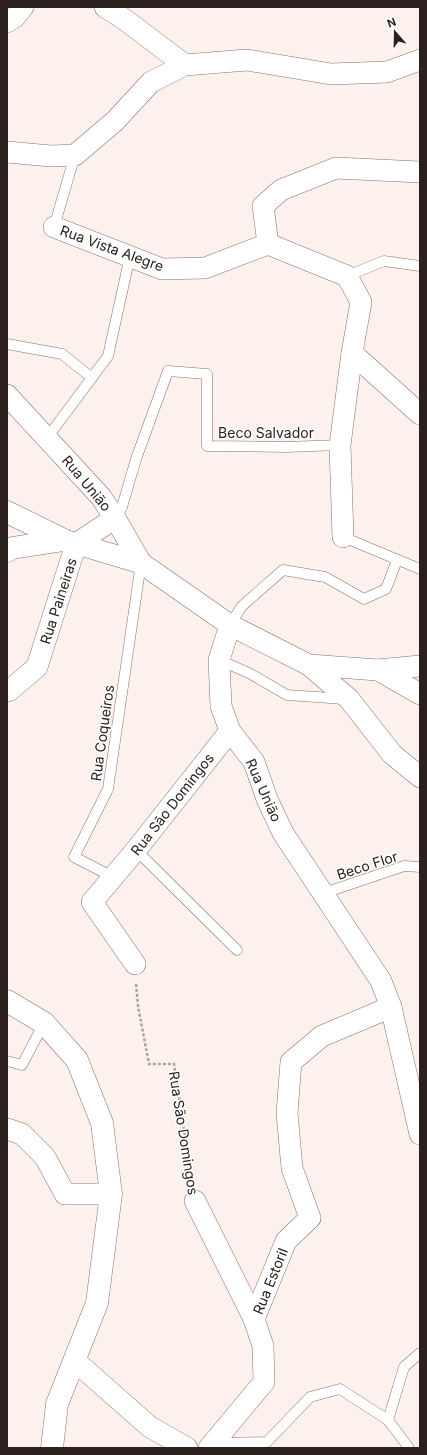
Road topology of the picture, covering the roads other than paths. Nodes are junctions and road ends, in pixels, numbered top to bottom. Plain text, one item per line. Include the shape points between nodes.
1 (24, 7) edge
2 (104, 7) edge
3 (7, 22) edge
4 (420, 60) edge
5 (185, 65) junction
6 (7, 152) edge
7 (75, 155) junction
8 (420, 172) edge
9 (54, 227) joint
10 (268, 244) junction
11 (130, 256) junction
12 (420, 266) edge
13 (347, 276) junction
14 (7, 344) edge
15 (352, 353) junction
16 (92, 378) junction
17 (7, 395) edge
18 (419, 411) edge
19 (47, 438) junction
20 (340, 445) junction
21 (7, 512) edge
22 (115, 518) junction
23 (343, 537) joint
24 (70, 542) junction
25 (7, 551) edge
26 (397, 560) junction
27 (140, 563) junction
28 (420, 569) edge
29 (230, 625) junction
30 (219, 660) junction
31 (309, 665) junction
32 (420, 666) edge
33 (378, 670) junction
34 (7, 691) edge
35 (420, 694) edge
36 (349, 699) junction
37 (230, 731) junction
38 (420, 777) edge
39 (136, 850) junction
40 (420, 867) edge
41 (113, 877) junction
42 (324, 893) junction
43 (237, 950) dead end
44 (135, 964) road end
45 (7, 1001) edge
46 (391, 1007) junction
47 (44, 1023) junction
48 (7, 1061) edge
49 (7, 1128) edge
50 (420, 1134) edge
51 (110, 1194) junction
52 (195, 1201) road end
53 (254, 1319) junction
54 (420, 1353) edge
55 (74, 1360) junction
56 (388, 1420) junction
57 (211, 1445) edge
58 (52, 1448) edge
59 (187, 1448) edge
60 (409, 1448) edge

1 - 3 street
2 - 5 street
4 - 5 street via 387,72 331,74 247,60
5 - 7 street via 151,82 115,121
6 - 7 street via 51,156
7 - 9 lane
8 - 10 street via 336,168 281,190 263,206
9 - 11 street, Rua Vista Alegre
10 - 11 street, Rua Vista Alegre via 205,268 162,269
10 - 13 street
11 - 16 lane via 108,356
12 - 13 lane via 384,262
13 - 15 street via 361,302
14 - 16 lane via 62,354
15 - 18 street
15 - 20 street
16 - 19 lane
17 - 19 street, Rua União
19 - 22 street, Rua União via 101,497
20 - 22 lane, Beco Salvador via 207,446 207,374 168,371 136,459 122,507
20 - 23 street
21 - 24 street
22 - 24 street, Rua Paineiras
22 - 27 street, Rua União
23 - 26 lane
24 - 25 street via 12,548
24 - 27 street
24 - 34 street, Rua Paineiras via 37,667
26 - 28 lane
26 - 29 lane via 386,589 364,599 325,577 283,570 242,606
27 - 29 street, Rua União
27 - 41 lane, Rua Coqueiros via 108,789 74,857
29 - 30 street, Rua União
29 - 31 street
30 - 36 lane via 249,673 287,695
30 - 37 street, Rua União via 221,706
31 - 33 street
31 - 36 street
32 - 33 street
33 - 35 street
36 - 38 street via 392,754
37 - 39 street, Rua São Domingos
37 - 42 street, Rua União via 254,762 266,799 283,833
39 - 41 street, Rua São Domingos
39 - 43 lane
40 - 42 lane, Beco Flor via 404,866
41 - 44 street, Rua São Domingos via 92,902
42 - 46 street, Rua União via 381,982
45 - 47 street
46 - 50 street, Rua União
46 - 53 street, Rua Estoril via 322,1036 291,1062 287,1113 292,1168 310,1218 286,1241
47 - 48 lane via 22,1065
47 - 51 street via 77,1060 102,1123
49 - 51 street via 22,1134 45,1156 65,1194
51 - 55 street via 96,1303
52 - 53 street, Rua São Domingos
53 - 57 street, Rua Estoril via 263,1346 264,1382
54 - 56 lane via 404,1367
55 - 58 street via 57,1404
55 - 59 street via 150,1427
56 - 57 lane via 340,1389 310,1397 267,1442
56 - 60 lane

